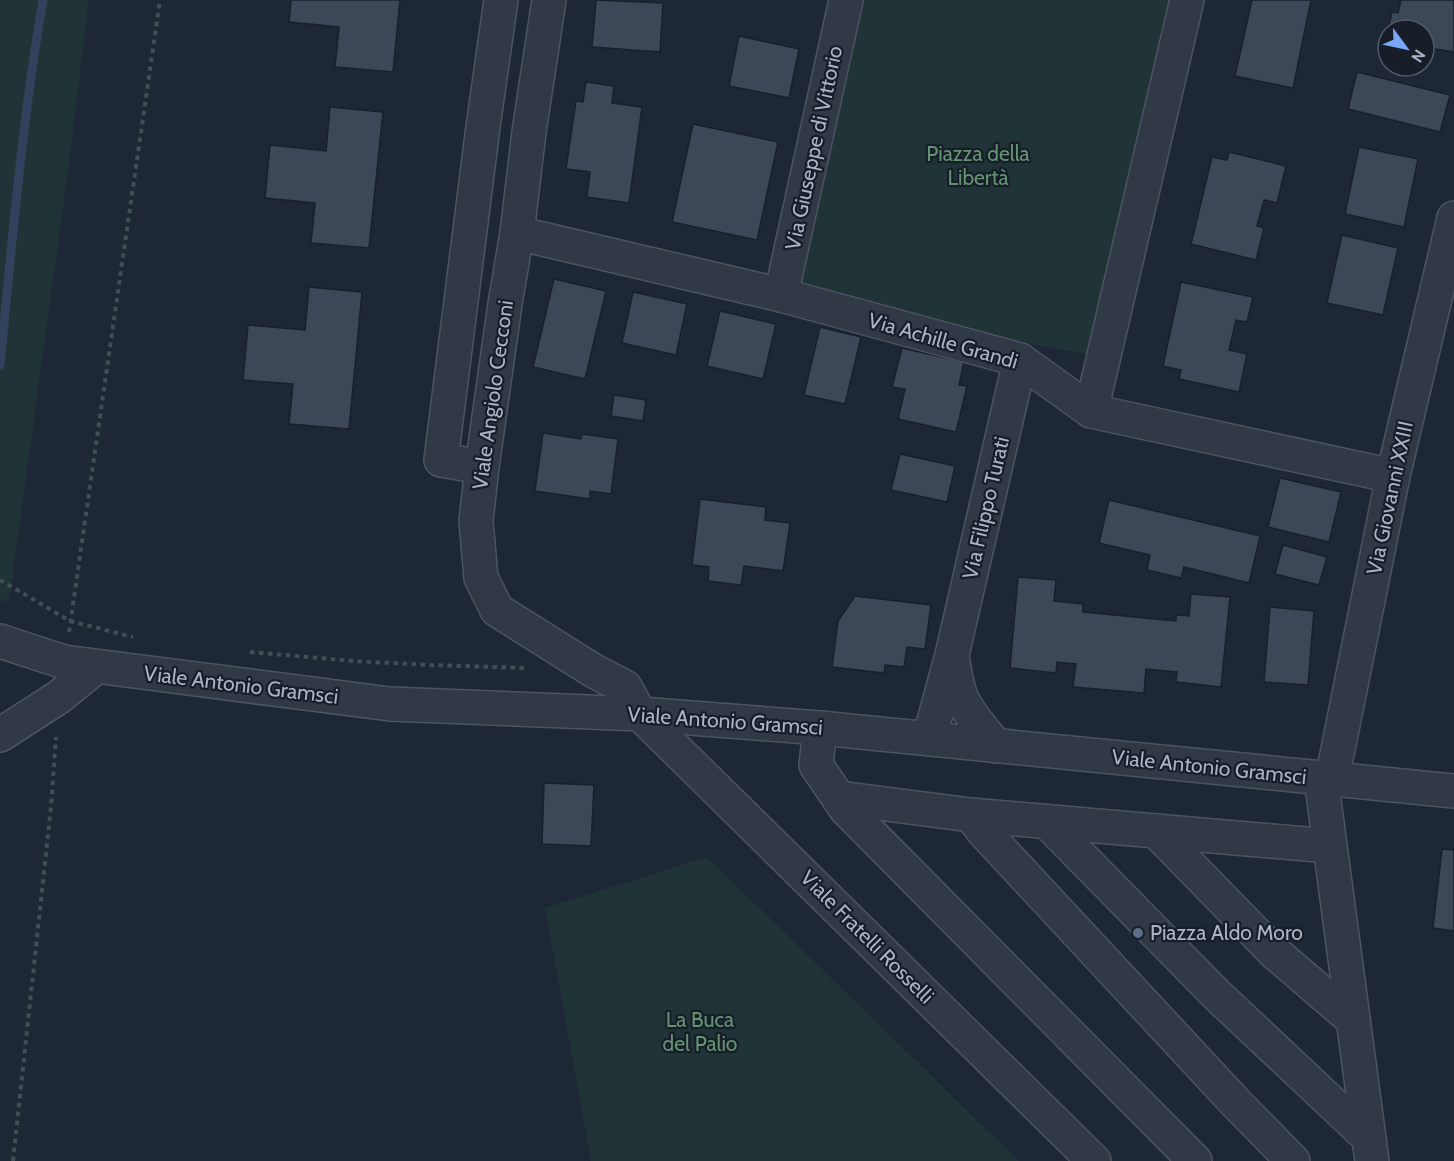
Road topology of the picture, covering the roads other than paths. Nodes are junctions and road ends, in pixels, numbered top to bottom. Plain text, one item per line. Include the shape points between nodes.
1 (501, 0) edge
2 (549, 0) edge
3 (846, 0) edge
4 (1187, 0) edge
5 (483, 127) junction
6 (529, 132) junction
7 (1454, 218) edge
8 (517, 233) junction
9 (781, 295) junction
10 (461, 298) junction
11 (504, 304) junction
12 (1020, 360) junction
13 (1091, 411) junction
14 (482, 467) junction
15 (1393, 476) junction
16 (0, 641) edge
17 (952, 655) junction
18 (80, 664) junction
19 (640, 714) junction
20 (820, 728) junction
21 (0, 735) edge
22 (929, 739) junction
23 (996, 746) junction
24 (1327, 779) junction
25 (1454, 791) edge
26 (839, 798) junction
27 (971, 815) junction
28 (1047, 822) junction
29 (1156, 831) junction
30 (1329, 846) junction
31 (1352, 1019) junction
32 (1370, 1149) edge
33 (1094, 1161) edge
34 (1195, 1161) edge
35 (1293, 1161) edge

1 - 5 street
2 - 6 street, Viale Angiolo Cecconi
3 - 9 street, Via Giuseppe di Vittorio
4 - 13 street
5 - 6 street
5 - 10 street
6 - 8 street, Viale Angiolo Cecconi
7 - 15 street, Via Giovanni XXIII
8 - 9 street, Via Achille Grandi
8 - 11 street, Viale Angiolo Cecconi
9 - 12 street, Via Achille Grandi
10 - 11 street
10 - 14 street via 441,460
11 - 14 street, Viale Angiolo Cecconi
12 - 13 street, Via Achille Grandi
12 - 17 street, Via Filippo Turati
13 - 15 street, Via Achille Grandi
14 - 19 street, Viale Angiolo Cecconi via 476,521 480,578 497,610 625,687
15 - 24 street, Via Giovanni XXIII
16 - 18 street, Viale Antonio Gramsci
17 - 22 street, Via Filippo Turati
17 - 23 street, Via Filippo Turati via 962,699
18 - 19 street, Viale Antonio Gramsci via 390,704
18 - 21 street via 59,697
19 - 20 street, Viale Antonio Gramsci
19 - 33 street, Viale Fratelli Rosselli
20 - 22 street, Viale Antonio Gramsci
20 - 26 street via 816,765
22 - 23 street, Viale Antonio Gramsci
23 - 24 street, Viale Antonio Gramsci
24 - 25 street, Viale Antonio Gramsci
24 - 30 street, Via Giovanni XXIII
26 - 27 street
26 - 34 street
27 - 28 street
27 - 35 street
28 - 29 street
28 - 32 street
29 - 30 street
29 - 31 street via 1273,951
30 - 31 street, Via Giovanni XXIII
31 - 32 street, Via Giovanni XXIII

